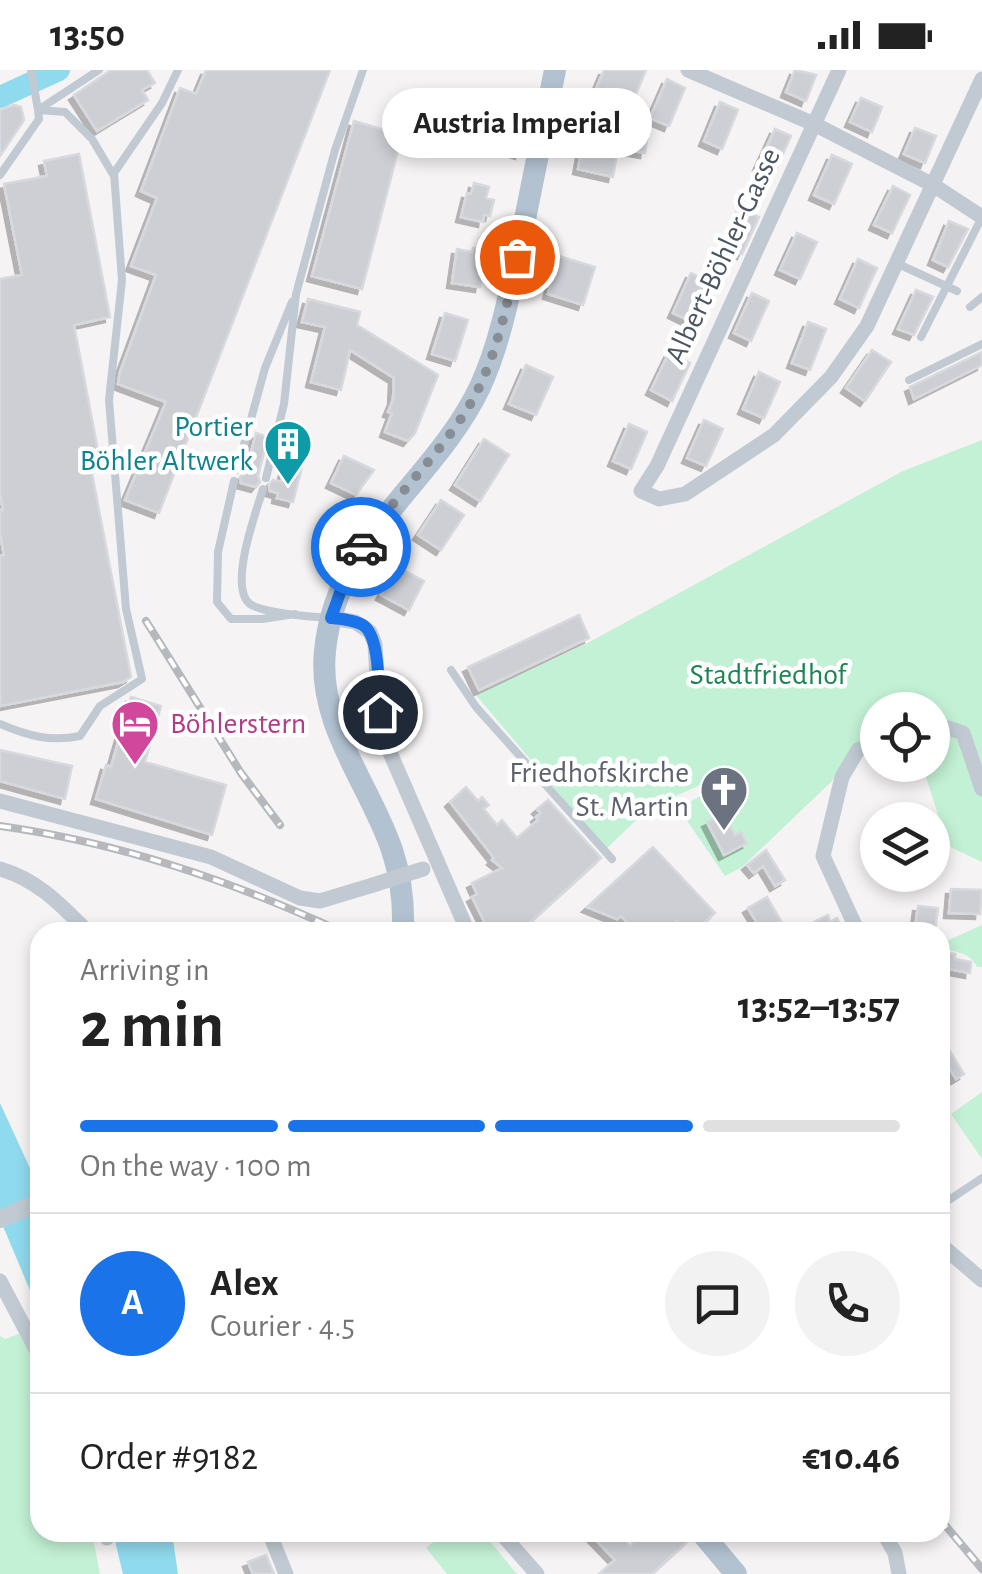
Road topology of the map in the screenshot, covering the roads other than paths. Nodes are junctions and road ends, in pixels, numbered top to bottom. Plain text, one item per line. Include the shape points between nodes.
1 (31, 70) edge
2 (99, 70) edge
3 (178, 70) edge
4 (363, 70) edge
5 (555, 70) edge
6 (688, 70) edge
7 (839, 70) edge
8 (982, 79) edge
9 (38, 110) junction
10 (814, 124) junction
11 (0, 175) edge
12 (114, 176) junction
13 (933, 185) junction
14 (982, 217) edge
15 (896, 263) junction
16 (946, 286) junction
17 (957, 291) dead end
18 (296, 294) junction
19 (982, 298) edge
20 (970, 307) dead end
21 (921, 337) dead end
22 (982, 344) edge
23 (909, 380) dead end
24 (236, 470) dead end
25 (266, 478) dead end
26 (234, 481) dead end
27 (262, 489) dead end
28 (295, 614) junction
29 (331, 618) junction
30 (451, 670) dead end
31 (0, 724) edge
32 (950, 728) edge
33 (860, 749) edge
34 (982, 788) edge
35 (0, 801) edge
36 (612, 859) dead end
37 (430, 867) junction
38 (0, 869) edge
39 (79, 922) edge
40 (402, 922) edge
41 (462, 922) edge
42 (853, 922) edge
43 (982, 1178) edge
44 (950, 1199) edge
45 (30, 1206) edge
46 (0, 1219) edge
47 (950, 1253) edge
48 (982, 1280) edge
49 (0, 1281) edge
50 (30, 1338) edge
51 (273, 1542) edge
52 (509, 1542) edge
53 (720, 1542) edge
54 (889, 1542) edge
55 (732, 1572) edge
56 (286, 1574) edge
57 (537, 1574) edge
58 (899, 1574) edge

1 - 9 lane
2 - 9 lane
3 - 12 lane
4 - 18 lane
5 - 29 main road via 533,123 510,292 479,389 369,535
6 - 10 street
7 - 10 street, Albert-Böhler-Gasse
8 - 13 street
9 - 11 lane via 39,119
9 - 12 lane via 65,112 92,139
10 - 13 street
10 - 15 street, Albert-Böhler-Gasse via 642,491 659,499 685,494 774,435 830,378 867,326
12 - 31 lane via 122,280 109,400 126,609 142,678 100,706 80,736 57,741
13 - 14 street
13 - 15 street
14 - 16 lane
15 - 16 lane
16 - 17 lane
16 - 21 lane
18 - 24 lane via 265,368
18 - 25 lane via 284,404
19 - 20 lane
22 - 23 lane
26 - 28 lane via 218,552 217,602 242,620
27 - 28 lane via 242,588 254,606
28 - 29 lane
29 - 37 street via 354,622 375,644 383,731
29 - 40 main road via 324,655 329,702 392,850
30 - 36 lane
32 - 34 street via 963,732
33 - 42 street via 842,776 823,856
35 - 37 street, bridge via 211,857 300,898 320,901
37 - 41 street
38 - 39 street via 32,881
43 - 44 lane
45 - 46 street
47 - 48 street
49 - 50 street
51 - 56 street
52 - 57 street
53 - 55 main road
54 - 58 street

